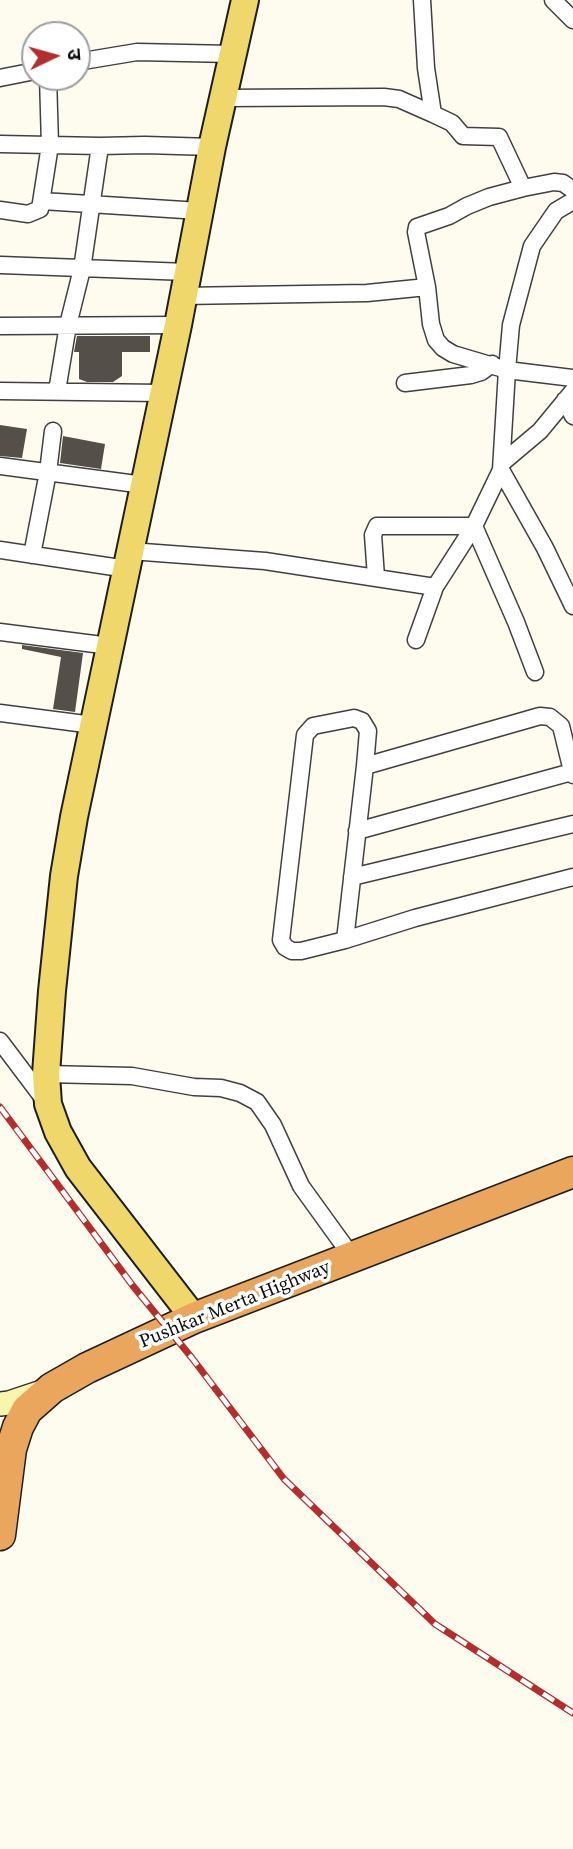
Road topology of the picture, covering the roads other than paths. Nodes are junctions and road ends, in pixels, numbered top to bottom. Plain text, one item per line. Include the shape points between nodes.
1 (245, 0) edge
2 (422, 0) edge
3 (553, 0) edge
4 (573, 20) edge
5 (232, 54) junction
6 (91, 60) edge
7 (21, 74) edge
8 (0, 78) edge
9 (48, 91) edge
10 (223, 98) junction
11 (433, 114) junction
12 (0, 144) edge
13 (50, 145) junction
14 (100, 146) junction
15 (212, 147) junction
16 (523, 188) junction
17 (573, 190) edge
18 (42, 201) junction
19 (573, 201) edge
20 (92, 205) junction
21 (0, 210) edge
22 (200, 211) junction
23 (1, 265) edge
24 (82, 269) junction
25 (185, 284) junction
26 (427, 287) junction
27 (68, 325) junction
28 (178, 325) junction
29 (0, 326) edge
30 (492, 364) junction
31 (507, 370) junction
32 (573, 378) edge
33 (405, 383) dead end
34 (0, 391) edge
35 (57, 391) junction
36 (163, 393) junction
37 (569, 396) edge
38 (573, 416) edge
39 (53, 431) dead end
40 (0, 466) edge
41 (501, 466) junction
42 (48, 472) junction
43 (144, 485) junction
44 (474, 526) junction
45 (0, 550) edge
46 (32, 555) junction
47 (128, 560) junction
48 (376, 578) junction
49 (435, 587) junction
50 (573, 607) edge
51 (0, 632) edge
52 (416, 640) dead end
53 (110, 646) junction
54 (535, 671) dead end
55 (0, 713) edge
56 (93, 725) junction
57 (365, 766) junction
58 (573, 773) edge
59 (573, 824) edge
60 (357, 831) junction
61 (352, 877) junction
62 (573, 877) edge
63 (345, 940) junction
64 (0, 1041) edge
65 (46, 1074) junction
66 (48, 1104) junction
67 (573, 1172) edge
68 (353, 1258) junction
69 (194, 1318) junction
70 (52, 1388) junction
71 (0, 1404) edge
72 (0, 1535) edge

1 - 5 main road
2 - 11 street
3 - 4 street
5 - 6 street via 137,52
5 - 10 main road
7 - 8 street
9 - 13 street
10 - 11 street via 384,97
10 - 15 main road
11 - 16 street via 452,123 463,136 499,137
12 - 13 street
13 - 14 street
13 - 18 street
14 - 15 street
14 - 20 street
15 - 22 main road
16 - 17 street via 554,182
16 - 26 street via 417,227
18 - 20 street
18 - 21 street via 34,213
19 - 31 street via 556,211 532,246 511,325
20 - 22 street
20 - 24 street
22 - 25 main road
23 - 24 street
24 - 25 street
24 - 27 street
25 - 26 street via 367,293
25 - 28 main road
26 - 30 street via 436,340 453,354
27 - 28 street
27 - 29 street
27 - 35 street
28 - 36 main road
30 - 31 street
30 - 33 street via 481,373
31 - 32 street
31 - 41 street
34 - 35 street
35 - 36 street
36 - 43 main road
37 - 38 street
37 - 41 street via 540,431
39 - 42 street
40 - 42 street
41 - 44 street
41 - 50 street
42 - 43 street
42 - 46 street
43 - 47 main road
44 - 48 street via 377,526 373,535
44 - 49 street
44 - 54 street
45 - 46 street
46 - 47 street
47 - 48 street via 265,561
47 - 53 main road
48 - 49 street
49 - 52 street
51 - 53 street
53 - 56 main road
55 - 56 street
56 - 65 main road via 64,876
57 - 58 street via 540,716 561,726
57 - 60 street
57 - 63 street via 368,731 362,721 354,718 313,726 305,735 281,940 292,951
58 - 60 street
59 - 61 street
60 - 61 street
61 - 63 street
62 - 63 street
64 - 66 street
65 - 66 main road
65 - 68 street via 132,1076 221,1088 257,1102 273,1125 300,1186
66 - 69 main road via 78,1168
67 - 68 highway, Pushkar Merta Highway
68 - 69 highway, Pushkar Merta Highway
69 - 70 highway, Pushkar Merta Highway
70 - 71 street
70 - 72 highway, Pushkar Merta Highway via 27,1410 18,1427

